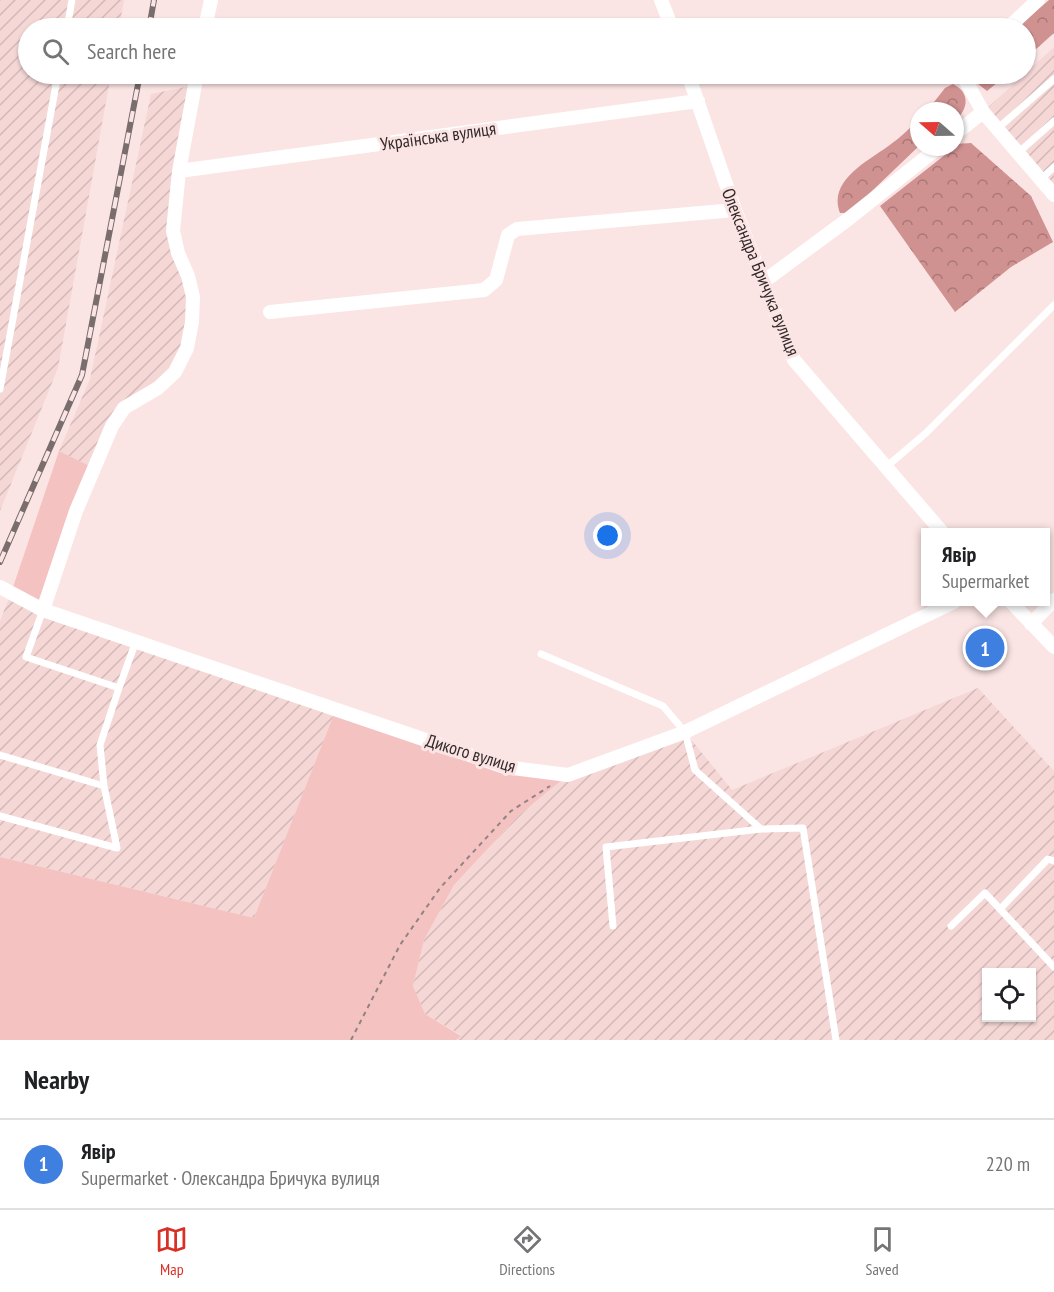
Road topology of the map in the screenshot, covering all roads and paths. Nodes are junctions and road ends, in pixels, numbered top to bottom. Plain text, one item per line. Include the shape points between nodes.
1 (72, 0) edge
2 (211, 0) edge
3 (661, 0) edge
4 (1038, 0) edge
5 (69, 18) edge
6 (208, 18) edge
7 (668, 18) edge
8 (1019, 18) edge
9 (1054, 79) edge
10 (56, 84) edge
11 (195, 84) edge
12 (692, 84) edge
13 (968, 84) edge
14 (698, 101) junction
15 (983, 112) junction
16 (1054, 121) edge
17 (964, 127) edge
18 (996, 129) junction
19 (1018, 153) junction
20 (928, 156) edge
21 (1054, 167) edge
22 (179, 171) junction
23 (1041, 179) junction
24 (1054, 195) edge
25 (735, 210) junction
26 (763, 282) junction
27 (1054, 304) edge
28 (270, 312) dead end
29 (0, 389) edge
30 (886, 466) junction
31 (939, 528) edge
32 (0, 587) edge
33 (946, 606) edge
34 (1015, 606) edge
35 (1048, 606) edge
36 (43, 610) junction
37 (1031, 624) junction
38 (135, 641) junction
39 (1054, 647) edge
40 (541, 654) dead end
41 (119, 688) junction
42 (685, 732) junction
43 (0, 755) edge
44 (568, 775) junction
45 (104, 786) junction
46 (0, 816) edge
47 (761, 829) junction
48 (1054, 861) edge
49 (1001, 908) junction
50 (613, 926) dead end
51 (951, 926) dead end
52 (1054, 967) edge
53 (351, 1040) edge
54 (836, 1040) edge

1 - 5 lane
2 - 6 street
3 - 7 street
4 - 8 street
9 - 18 lane
10 - 29 lane
11 - 22 street
12 - 14 street, Олександра Бричука вулиця
13 - 15 street
14 - 22 street, Українська вулиця
14 - 25 street, Олександра Бричука вулиця
15 - 17 street
15 - 18 street
16 - 19 lane
18 - 19 street
19 - 23 street
20 - 26 street
21 - 23 lane
22 - 36 street via 173,231 193,297 187,348 175,372 158,388 124,408 112,426 76,511
23 - 24 street
25 - 26 street, Олександра Бричука вулиця
25 - 28 street via 517,229 508,235 496,280 484,290
26 - 30 street, Олександра Бричука вулиця via 794,360
27 - 30 lane via 926,434
30 - 31 street, Олександра Бричука вулиця
32 - 36 street, Дикого вулиця
33 - 42 street, Дикого вулиця
34 - 37 street
35 - 37 street
36 - 38 street, Дикого вулиця
36 - 41 lane via 26,657
37 - 39 street
38 - 41 lane
38 - 44 street, Дикого вулиця via 505,767
40 - 42 lane via 663,706
41 - 45 lane via 100,745
42 - 44 street, Дикого вулиця
42 - 47 lane via 696,770
43 - 45 lane
44 - 53 path via 511,810 440,888 399,945
45 - 46 lane via 117,849
47 - 50 lane via 606,847
47 - 54 lane via 803,828
48 - 49 lane via 1048,859
49 - 51 lane via 985,893
49 - 52 lane

